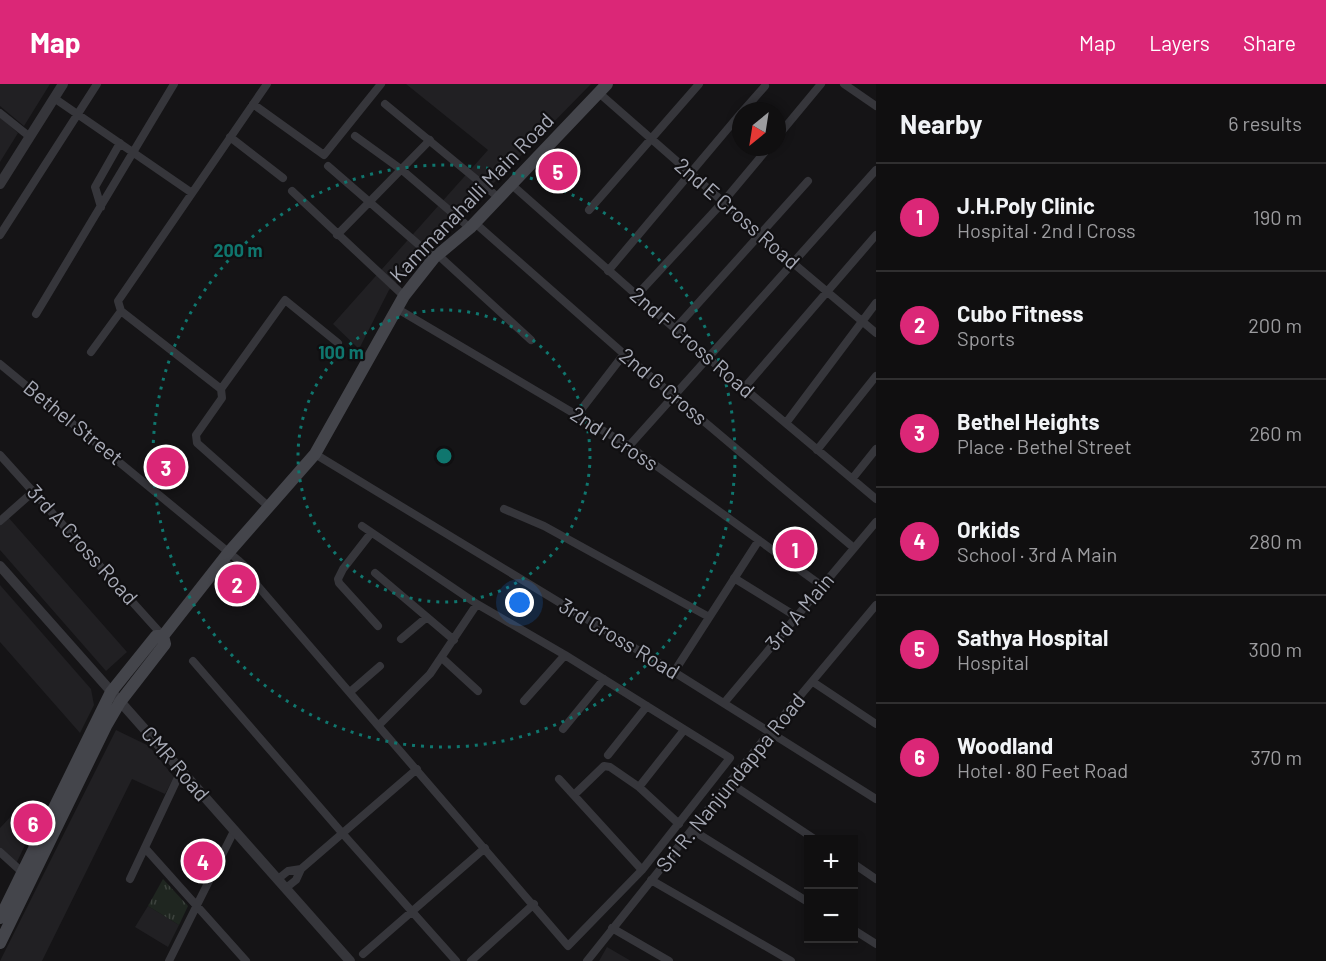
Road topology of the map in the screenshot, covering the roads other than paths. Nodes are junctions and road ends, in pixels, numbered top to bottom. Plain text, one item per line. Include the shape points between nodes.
1 (63, 84) edge
2 (97, 84) edge
3 (174, 84) edge
4 (267, 84) edge
5 (381, 84) edge
6 (699, 84) edge
7 (765, 84) edge
8 (821, 84) edge
9 (843, 84) edge
10 (603, 88) edge
11 (54, 98) junction
12 (750, 102) edge
13 (385, 104) dead end
14 (253, 105) junction
15 (876, 106) edge
16 (0, 113) edge
17 (78, 116) junction
18 (732, 124) edge
19 (786, 126) edge
20 (355, 136) dead end
21 (30, 137) junction
22 (230, 137) junction
23 (430, 140) junction
24 (652, 140) junction
25 (120, 143) junction
26 (133, 153) junction
27 (761, 156) edge
28 (328, 166) dead end
29 (402, 170) junction
30 (876, 170) edge
31 (690, 173) junction
32 (283, 178) dead end
33 (808, 181) dead end
34 (0, 184) edge
35 (512, 185) junction
36 (292, 192) dead end
37 (192, 193) junction
38 (499, 198) junction
39 (370, 201) junction
40 (723, 202) junction
41 (101, 207) junction
42 (589, 210) dead end
43 (472, 226) junction
44 (761, 234) junction
45 (0, 235) edge
46 (337, 235) junction
47 (876, 235) edge
48 (436, 257) junction
49 (793, 263) junction
50 (609, 270) junction
51 (828, 292) junction
52 (404, 296) junction
53 (637, 296) junction
54 (876, 303) edge
55 (396, 308) junction
56 (121, 311) junction
57 (36, 314) dead end
58 (862, 321) junction
59 (675, 329) junction
60 (876, 333) edge
61 (531, 340) dead end
62 (338, 344) dead end
63 (91, 352) dead end
64 (624, 354) junction
65 (708, 358) junction
66 (0, 364) edge
67 (876, 376) edge
68 (744, 388) junction
69 (221, 389) junction
70 (673, 395) junction
71 (577, 415) junction
72 (786, 423) junction
73 (629, 446) junction
74 (876, 449) edge
75 (817, 450) junction
76 (315, 454) junction
77 (0, 455) edge
78 (852, 479) junction
79 (34, 491) junction
80 (876, 499) edge
81 (269, 507) junction
82 (504, 509) dead end
83 (0, 521) edge
84 (876, 522) edge
85 (362, 526) dead end
86 (371, 533) junction
87 (759, 540) junction
88 (854, 548) junction
89 (225, 556) junction
90 (0, 566) edge
91 (375, 573) dead end
92 (734, 578) junction
93 (822, 586) junction
94 (477, 604) junction
95 (876, 605) edge
96 (427, 617) junction
97 (709, 617) junction
98 (796, 617) junction
99 (378, 626) dead end
100 (164, 636) junction
101 (401, 639) dead end
102 (454, 640) junction
103 (566, 655) junction
104 (441, 658) junction
105 (193, 661) dead end
106 (380, 666) dead end
107 (674, 672) junction
108 (604, 679) junction
109 (813, 682) junction
110 (478, 691) dead end
111 (111, 692) junction
112 (350, 692) junction
113 (524, 701) dead end
114 (120, 702) junction
115 (724, 703) junction
116 (647, 706) junction
117 (876, 724) edge
118 (379, 725) junction
119 (563, 729) dead end
120 (684, 730) junction
121 (769, 733) junction
122 (608, 755) dead end
123 (417, 769) junction
124 (181, 771) junction
125 (559, 779) dead end
126 (730, 783) junction
127 (639, 787) junction
128 (574, 795) junction
129 (876, 798) edge
130 (679, 825) junction
131 (692, 830) junction
132 (234, 831) junction
133 (343, 834) junction
134 (808, 835) edge
135 (145, 848) junction
136 (485, 848) junction
137 (0, 852) edge
138 (858, 867) edge
139 (301, 869) junction
140 (642, 870) junction
141 (22, 872) junction
142 (130, 879) dead end
143 (278, 879) junction
144 (876, 879) edge
145 (651, 880) junction
146 (286, 888) junction
147 (804, 900) edge
148 (534, 904) junction
149 (198, 905) junction
150 (411, 911) junction
151 (0, 918) edge
152 (612, 928) junction
153 (858, 933) edge
154 (0, 943) edge
155 (876, 944) edge
156 (363, 954) dead end
157 (173, 959) edge
158 (246, 961) edge
159 (350, 961) edge
160 (456, 961) edge
161 (471, 961) edge
162 (586, 961) edge
163 (669, 961) edge
164 (791, 961) edge

1 - 11 street
2 - 17 street
3 - 26 street
4 - 14 street
5 - 14 street via 324,155
6 - 24 street
7 - 12 street
8 - 19 street
9 - 15 street
10 - 24 street, 2nd E Cross Road
10 - 35 main road, Kammanahalli Main Road
11 - 17 street
11 - 21 street
13 - 23 street
14 - 22 street
16 - 21 street
17 - 25 street
17 - 45 street
18 - 31 street
20 - 29 street, 2nd G Cross
21 - 34 street
22 - 32 street
22 - 37 street
23 - 29 street
23 - 38 street
24 - 31 street, 2nd E Cross Road
24 - 42 street
25 - 26 street
25 - 41 street via 95,186
26 - 37 street
26 - 41 street
27 - 40 street
28 - 39 street
29 - 39 street
29 - 43 street, 2nd G Cross
30 - 49 street
31 - 40 street, 2nd E Cross Road
31 - 50 street
33 - 44 street
35 - 38 main road, Kammanahalli Main Road
35 - 50 street, 2nd F Cross Road
36 - 46 street
37 - 56 street via 118,301
38 - 43 main road, Kammanahalli Main Road
39 - 46 street
39 - 48 street
40 - 44 street, 2nd E Cross Road
40 - 53 street
41 - 57 street
43 - 48 main road, Kammanahalli Main Road
43 - 64 street, 2nd G Cross
44 - 49 street, 2nd E Cross Road
44 - 59 street
46 - 52 street
47 - 51 street
48 - 52 main road, Kammanahalli Main Road
48 - 61 street
49 - 51 street, 2nd E Cross Road
49 - 65 street
50 - 53 street, 2nd F Cross Road
51 - 58 street, 2nd E Cross Road
51 - 68 street
52 - 55 main road, Kammanahalli Main Road
53 - 59 street, 2nd F Cross Road
54 - 58 street
55 - 71 street, 2nd I Cross
55 - 76 main road, Kammanahalli Main Road
56 - 63 street
56 - 69 street
58 - 60 street, 2nd E Cross Road
58 - 72 street
59 - 65 street, 2nd F Cross Road
62 - 69 street via 285,300
64 - 70 street, 2nd G Cross
64 - 71 street
65 - 68 street, 2nd F Cross Road
65 - 70 street
66 - 89 street, Bethel Street
67 - 75 street
68 - 72 street, 2nd F Cross Road
69 - 81 street via 222,398 196,435 197,443
70 - 73 street
70 - 88 street, 2nd G Cross
71 - 73 street, 2nd I Cross
72 - 75 street, 2nd F Cross Road
73 - 87 street, 2nd I Cross
74 - 78 street
75 - 78 street, 2nd F Cross Road
76 - 81 main road, Kammanahalli Main Road
76 - 107 street, 3rd Cross Road
77 - 79 street, 3rd A Cross Road
78 - 80 street, 2nd F Cross Road
79 - 83 street
79 - 100 street, 3rd A Cross Road
81 - 89 main road, Kammanahalli Main Road
82 - 97 street via 544,526
84 - 88 street, 3rd A Main
85 - 86 street
86 - 94 street
86 - 99 street via 338,579
87 - 92 street
87 - 93 street, 2nd I Cross
88 - 93 street, 3rd A Main
89 - 100 main road, Kammanahalli Main Road
89 - 112 street, Bethel Street via 257,585
90 - 111 street, CMR Road
91 - 96 street
92 - 97 street
92 - 98 street
93 - 98 street, 3rd A Main
94 - 102 street
94 - 103 street
95 - 109 street, Sri R. Nanjundappa Road
96 - 101 street
96 - 102 street
97 - 107 street
98 - 115 street, 3rd A Main
100 - 111 main road, Kammanahalli Main Road via 156,636
100 - 114 main road, Kammanahalli Main Road via 165,644
102 - 104 street
103 - 108 street
103 - 113 street
104 - 110 street
104 - 118 street
105 - 133 street
106 - 112 street
107 - 115 street, 3rd Cross Road
108 - 116 street
108 - 119 street
109 - 117 street
109 - 121 street, Sri R. Nanjundappa Road
111 - 114 street, CMR Road
111 - 141 main road
112 - 118 street, Bethel Street
114 - 124 street, CMR Road
114 - 154 main road, Kammanahalli Main Road
115 - 121 street, 3rd Cross Road
116 - 120 street
116 - 122 street
118 - 123 street, Bethel Street
120 - 127 street
120 - 130 street via 730,758
121 - 126 street, Sri R. Nanjundappa Road
121 - 129 street, 3rd Cross Road
123 - 133 street
123 - 136 street, Bethel Street
124 - 132 street, CMR Road
124 - 135 street
125 - 128 street
126 - 131 street, Sri R. Nanjundappa Road
126 - 134 street
127 - 128 street via 610,766 604,766
127 - 130 street
128 - 140 street
130 - 140 street
131 - 145 street, Sri R. Nanjundappa Road
131 - 147 street
132 - 143 street, CMR Road
132 - 149 street
133 - 139 street
133 - 150 street
135 - 142 street
135 - 149 street
136 - 148 street, Bethel Street
136 - 150 street
137 - 141 street
138 - 144 street
139 - 143 street via 288,871
139 - 146 street
140 - 148 street, Bethel Street via 568,946
141 - 151 main road
143 - 146 street, CMR Road
145 - 152 street, Sri R. Nanjundappa Road
145 - 164 street
146 - 159 street, CMR Road
148 - 161 street
149 - 157 street
149 - 158 street
150 - 156 street
150 - 160 street
152 - 162 street, Sri R. Nanjundappa Road
152 - 163 street
153 - 155 street

